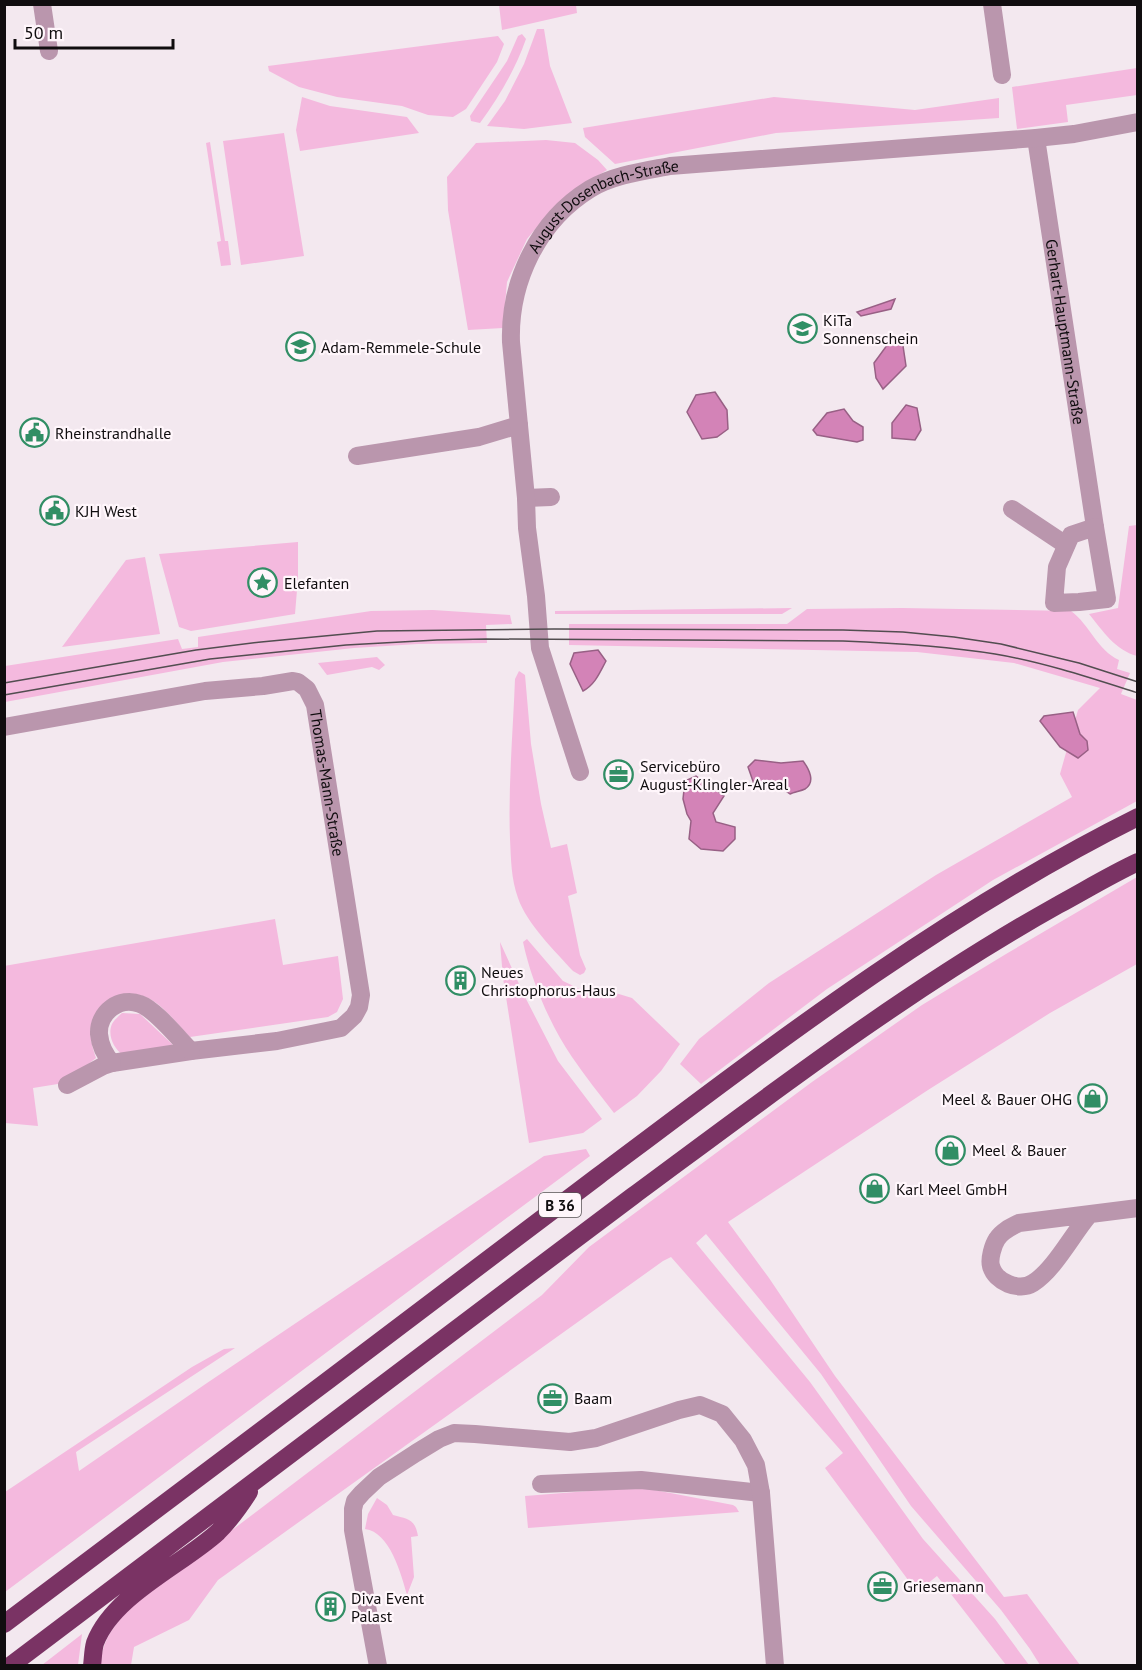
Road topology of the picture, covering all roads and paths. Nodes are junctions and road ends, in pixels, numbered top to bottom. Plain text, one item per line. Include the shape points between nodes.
1 (42, 4) edge
2 (992, 4) edge
3 (49, 51) dead end
4 (1002, 75) dead end
5 (1137, 122) edge
6 (1036, 138) junction
7 (519, 425) junction
8 (357, 456) dead end
9 (551, 497) dead end
10 (525, 498) junction
11 (1012, 509) dead end
12 (1095, 527) junction
13 (1066, 545) junction
14 (4, 727) edge
15 (580, 772) dead end
16 (1137, 817) edge
17 (1137, 862) edge
18 (191, 1051) junction
19 (112, 1063) junction
20 (68, 1085) dead end
21 (1137, 1208) edge
22 (1089, 1215) junction
23 (255, 1482) junction
24 (541, 1484) dead end
25 (761, 1493) junction
26 (4, 1624) edge
27 (10, 1665) edge
28 (92, 1665) edge
29 (378, 1665) edge
30 (775, 1665) edge

1 - 3 street
2 - 4 street
5 - 6 street, August-Dosenbach-Straße
6 - 7 street, August-Dosenbach-Straße via 670,166 591,188 562,211 539,239 513,304 511,342
6 - 12 street, Gerhart-Hauptmann-Straße
7 - 8 street via 479,437
7 - 10 street, August-Dosenbach-Straße
9 - 10 street
10 - 15 street, August-Dosenbach-Straße via 540,648
11 - 13 street
12 - 13 street via 1071,535
12 - 13 street, Gerhart-Hauptmann-Straße via 1107,599 1054,603 1057,567
14 - 18 street, Thomas-Mann-Straße via 205,692 285,682 298,682 307,689 315,705 361,995 359,1007 341,1028 277,1041
16 - 26 highway, B 36 via 980,905 794,1031
17 - 23 highway, B 36 via 940,975 863,1028
18 - 19 street, Thomas-Mann-Straße
18 - 19 street via 152,1012 129,1002 113,1006 99,1026 100,1042
19 - 20 street, Thomas-Mann-Straße
21 - 22 street
22 - 22 street via 1020,1223 1007,1229 996,1239 991,1266 999,1279 1009,1285 1030,1285 1042,1277
23 - 27 highway, B 36
23 - 28 highway via 218,1532 122,1605 105,1623 94,1644
24 - 25 street via 641,1480
25 - 29 street via 756,1465 743,1440 722,1414 700,1405 596,1438 570,1442 454,1433 440,1439 380,1477 355,1501 353,1530
25 - 30 street

